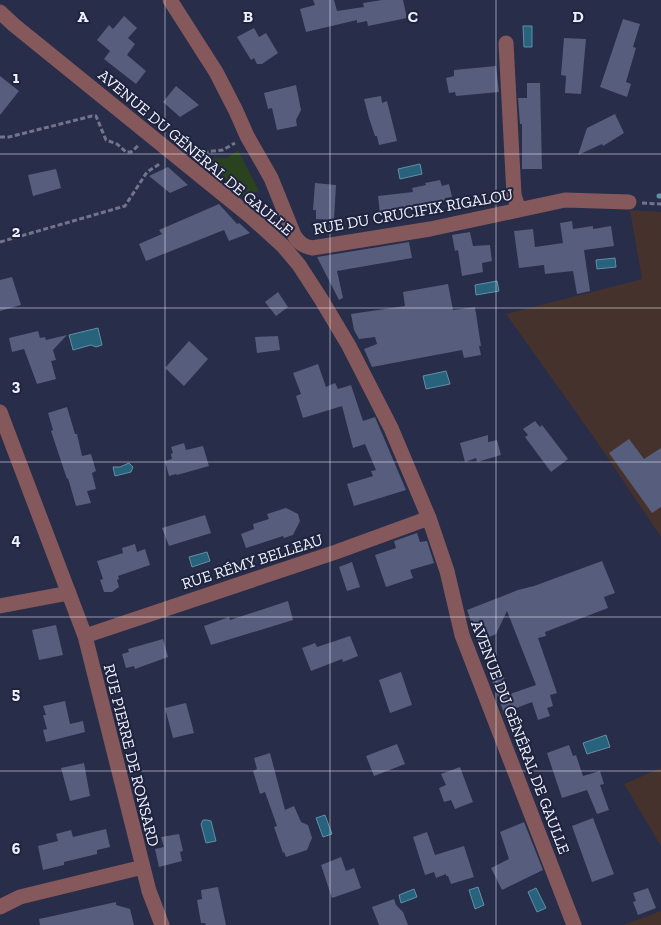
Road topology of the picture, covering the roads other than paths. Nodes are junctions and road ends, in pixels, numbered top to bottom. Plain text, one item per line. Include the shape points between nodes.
1 (170, 0) edge
2 (0, 12) edge
3 (506, 43) dead end
4 (629, 202) dead end
5 (519, 210) junction
6 (0, 412) edge
7 (429, 518) junction
8 (69, 593) junction
9 (0, 606) edge
10 (85, 636) junction
11 (143, 868) junction
12 (0, 907) edge
13 (162, 925) edge
14 (574, 925) edge

1 - 5 street, RUE DU CRUCIFIX RIGALOU via 216,72 271,178 294,235 305,246 312,248 430,229
2 - 7 street, AVENUE DU GÉNÉRAL DE GAULLE via 283,246 299,265 347,342 379,403
3 - 5 street via 514,195
4 - 5 street, RUE DU CRUCIFIX RIGALOU via 565,200
6 - 8 street, RUE PIERRE DE RONSARD
7 - 10 street, RUE RÉMY BELLEAU
7 - 14 street, AVENUE DU GÉNÉRAL DE GAULLE via 462,635
8 - 9 street
8 - 10 street, RUE PIERRE DE RONSARD
10 - 11 street, RUE PIERRE DE RONSARD
11 - 12 street via 20,897
11 - 13 street, RUE PIERRE DE RONSARD

